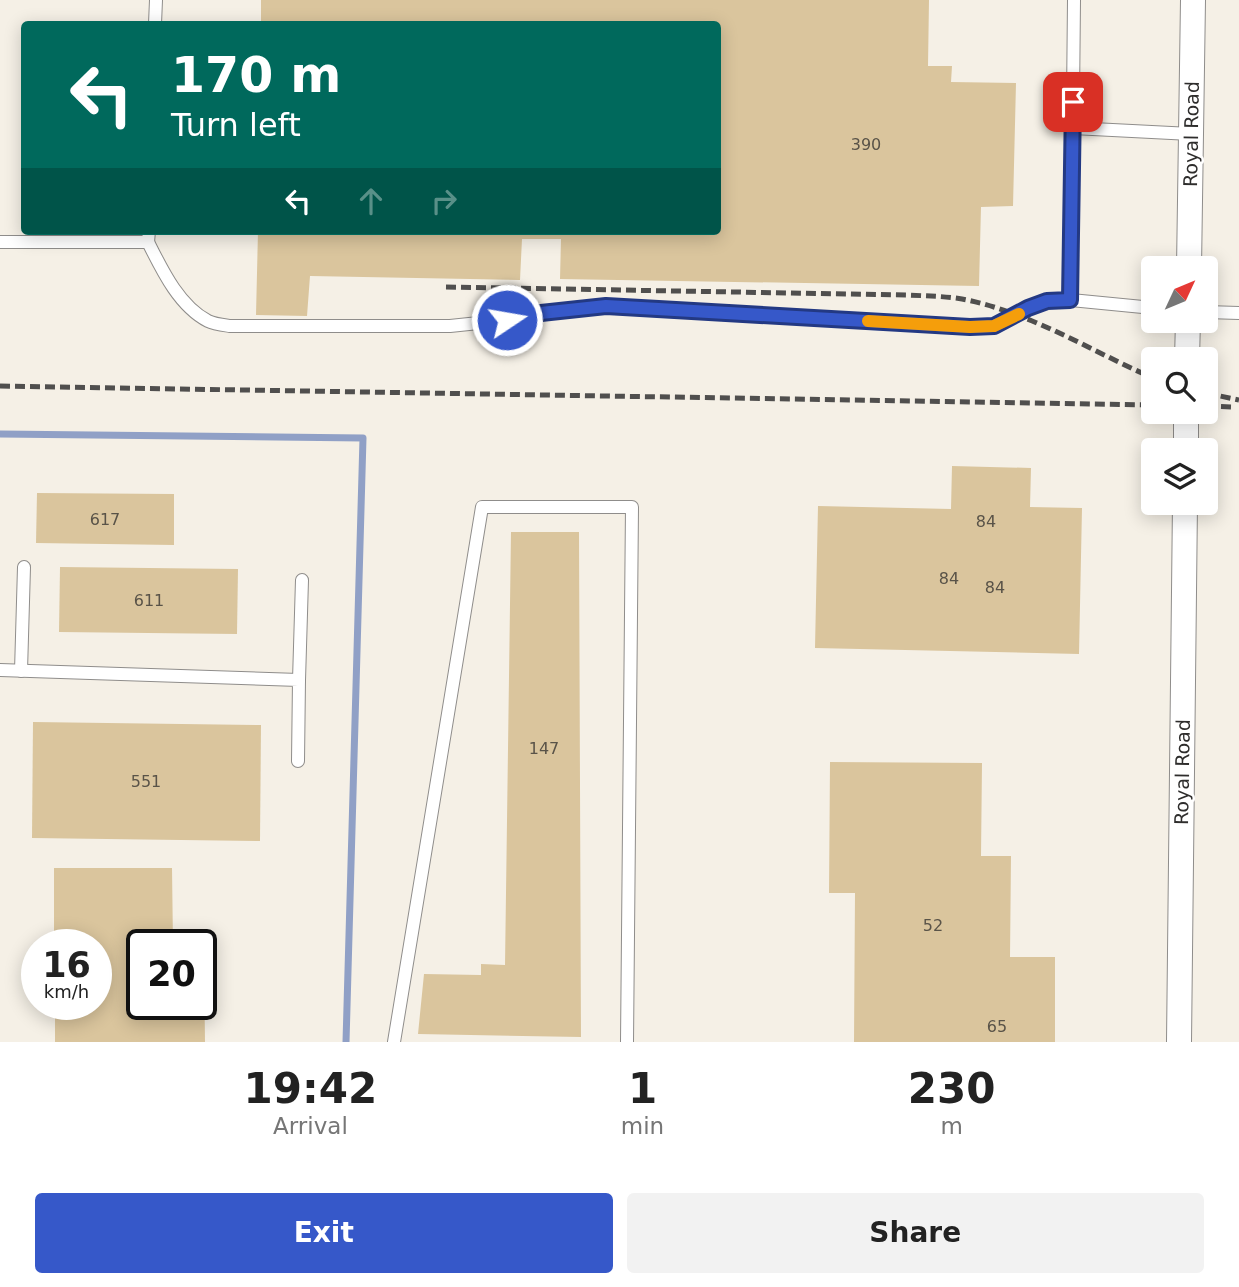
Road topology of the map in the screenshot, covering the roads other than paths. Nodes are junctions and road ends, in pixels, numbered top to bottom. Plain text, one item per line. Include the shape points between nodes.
1 (156, 0) edge
2 (1074, 0) edge
3 (1193, 0) edge
4 (155, 21) edge
5 (1073, 128) junction
6 (1191, 134) junction
7 (149, 237) edge
8 (0, 242) edge
9 (1189, 256) edge
10 (1070, 300) junction
11 (1141, 307) edge
12 (1218, 312) edge
13 (1239, 313) edge
14 (1185, 515) edge
15 (24, 567) dead end
16 (302, 580) dead end
17 (0, 670) edge
18 (22, 671) junction
19 (299, 680) junction
20 (298, 761) dead end
21 (394, 1042) edge
22 (627, 1042) edge
23 (1179, 1042) edge

1 - 4 lane
2 - 5 lane
3 - 6 street, Royal Road
5 - 6 lane
5 - 10 lane
6 - 9 street, Royal Road
7 - 8 lane
7 - 10 lane via 165,276 188,305 208,321 230,326 450,326 606,306 970,327 994,326 1047,301
10 - 11 lane
12 - 13 lane
14 - 23 street, Royal Road
15 - 18 lane
16 - 19 lane
17 - 18 lane
18 - 19 lane
19 - 20 lane
21 - 22 lane via 482,507 632,507

